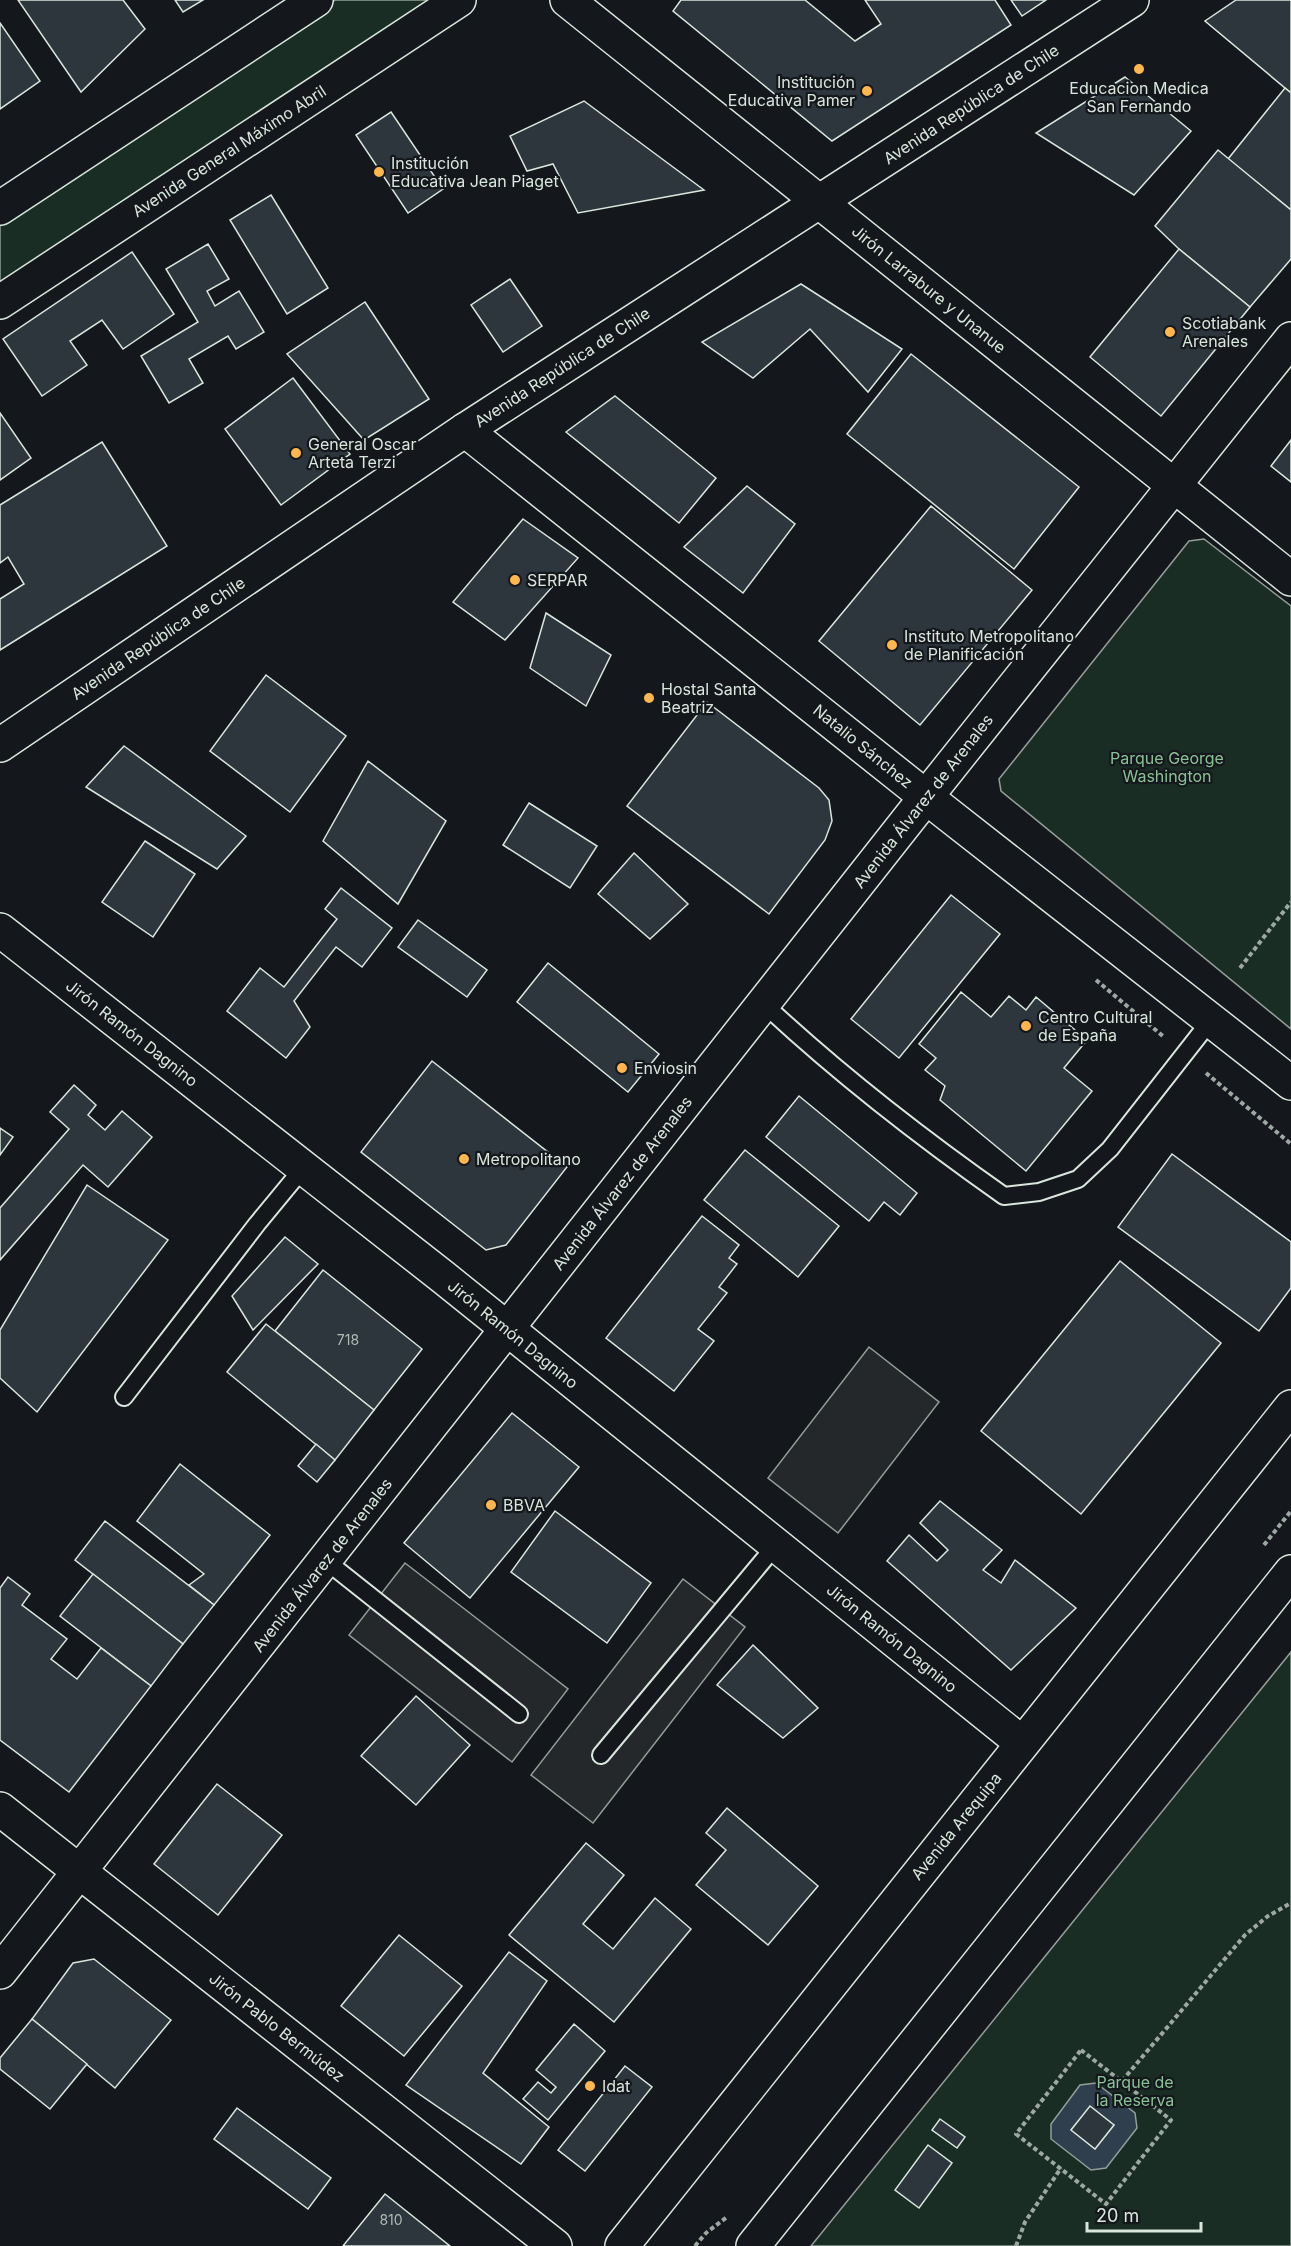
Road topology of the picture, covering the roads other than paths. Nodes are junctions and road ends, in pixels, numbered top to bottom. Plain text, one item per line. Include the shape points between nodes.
1 (316, 0) edge
2 (459, 0) edge
3 (1132, 0) edge
4 (577, 3) edge
5 (818, 200) junction
6 (0, 208) edge
7 (0, 302) edge
8 (1291, 339) edge
9 (465, 430) junction
10 (1174, 486) junction
11 (1291, 579) edge
12 (0, 745) edge
13 (926, 797) junction
14 (0, 930) edge
15 (764, 1004) junction
16 (1211, 1020) junction
17 (1291, 1083) edge
18 (304, 1167) junction
19 (507, 1329) junction
20 (124, 1397) dead end
21 (1291, 1407) edge
22 (776, 1545) junction
23 (325, 1560) junction
24 (1291, 1572) edge
25 (519, 1714) dead end
26 (1022, 1743) junction
27 (601, 1755) dead end
28 (0, 1809) edge
29 (79, 1871) junction
30 (0, 1972) edge
31 (555, 2246) edge
32 (622, 2246) edge
33 (753, 2246) edge

1 - 6 street
2 - 7 street, Avenida General Máximo Abril
3 - 5 street, Avenida República de Chile
4 - 5 street, Jirón Larrabure y Unanue
5 - 9 street, Avenida República de Chile
5 - 10 street, Jirón Larrabure y Unanue
8 - 10 street, Avenida Álvarez de Arenales
9 - 12 street, Avenida República de Chile
9 - 13 street, Natalio Sánchez
10 - 11 street, Jirón Larrabure y Unanue
10 - 13 street, Avenida Álvarez de Arenales
13 - 15 street, Avenida Álvarez de Arenales
13 - 16 street, Natalio Sánchez
14 - 18 street, Jirón Ramón Dagnino
15 - 16 lane via 898,1118 1004,1196 1039,1192 1078,1179 1110,1149
15 - 19 street, Avenida Álvarez de Arenales
16 - 17 street, Natalio Sánchez
18 - 19 street, Jirón Ramón Dagnino
18 - 20 lane
19 - 22 street, Jirón Ramón Dagnino
19 - 23 street, Avenida Álvarez de Arenales
21 - 26 street, Avenida Arequipa
22 - 26 street, Jirón Ramón Dagnino
22 - 27 lane
23 - 25 lane
23 - 29 street, Avenida Álvarez de Arenales
24 - 33 street
26 - 32 street, Avenida Arequipa
28 - 29 street, Jirón Pablo Bermúdez
29 - 30 street, Avenida Álvarez de Arenales
29 - 31 street, Jirón Pablo Bermúdez

